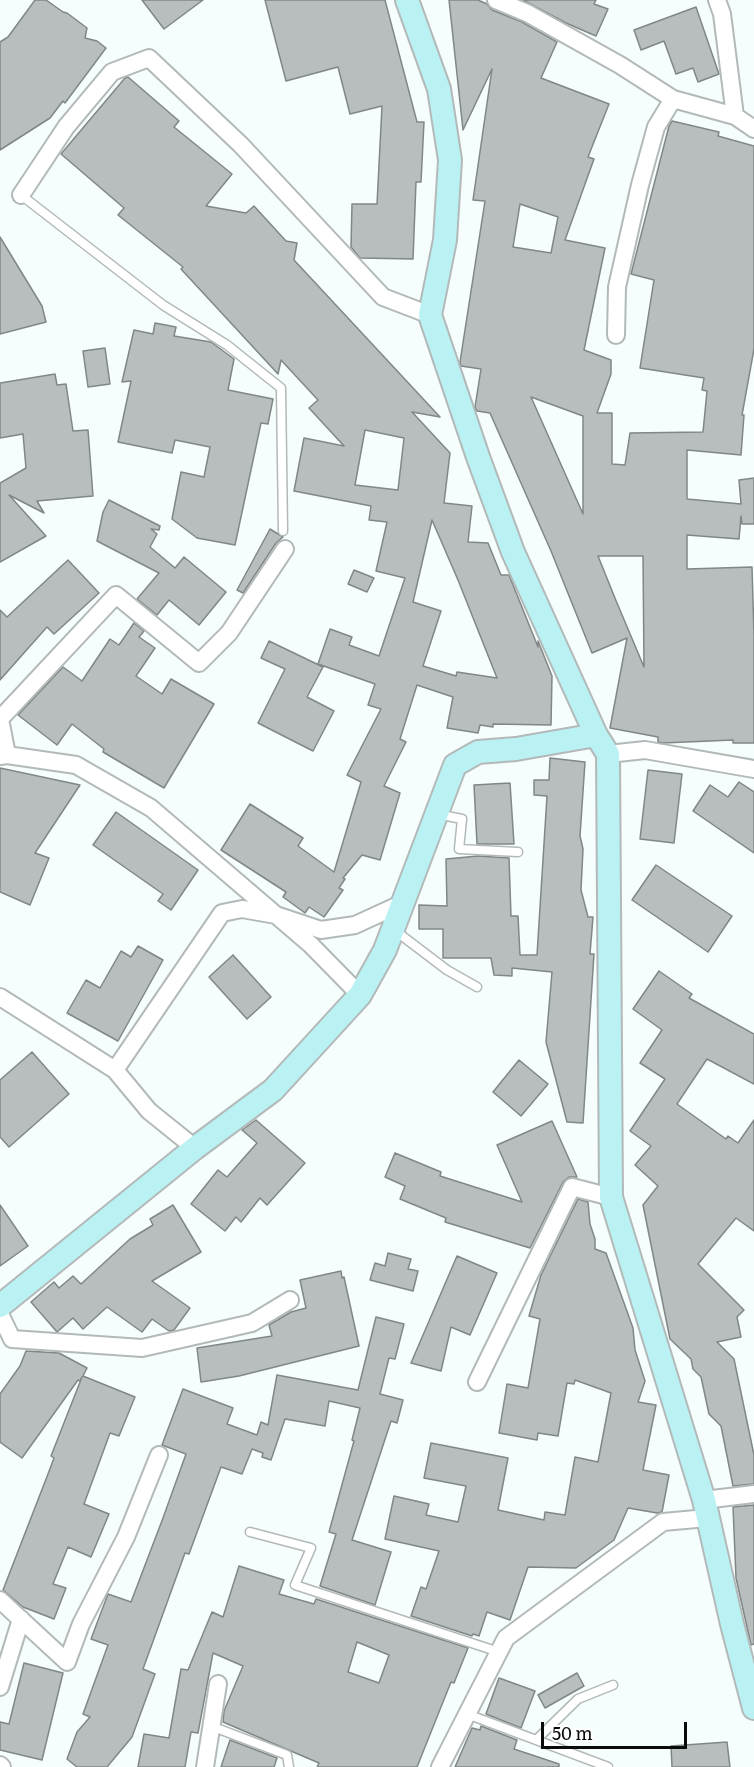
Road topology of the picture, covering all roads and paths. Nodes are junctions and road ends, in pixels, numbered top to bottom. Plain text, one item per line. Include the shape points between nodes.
1 (407, 0) edge
2 (496, 0) edge
3 (717, 0) edge
4 (673, 99) junction
5 (735, 116) junction
6 (754, 129) edge
7 (21, 195) joint
8 (430, 315) junction
9 (616, 335) dead end
10 (283, 531) dead end
11 (285, 549) dead end
12 (596, 735) junction
13 (608, 754) junction
14 (4, 756) edge
15 (754, 769) edge
16 (436, 814) junction
17 (518, 852) dead end
18 (403, 903) junction
19 (276, 915) junction
20 (393, 928) junction
21 (477, 987) dead end
22 (360, 995) junction
23 (0, 998) edge
24 (115, 1070) junction
25 (195, 1148) junction
26 (611, 1197) junction
27 (290, 1300) dead end
28 (0, 1306) edge
29 (0, 1314) edge
30 (477, 1382) dead end
31 (159, 1455) dead end
32 (754, 1494) edge
33 (706, 1509) junction
34 (250, 1532) dead end
35 (0, 1600) edge
36 (21, 1619) junction
37 (499, 1652) junction
38 (218, 1684) dead end
39 (613, 1685) dead end
40 (0, 1687) edge
41 (754, 1708) edge
42 (467, 1714) junction
43 (211, 1726) junction
44 (536, 1740) junction
45 (205, 1767) edge
46 (290, 1767) edge
47 (440, 1767) edge
48 (606, 1767) edge

1 - 8 street via 439,89 450,160 445,240
2 - 4 street via 620,65
3 - 5 street
4 - 5 street
4 - 9 street via 656,127 616,286
5 - 6 street
7 - 8 street via 66,127 112,72 149,58 241,145 383,297
7 - 10 lane via 163,305 227,345 281,388
8 - 12 street via 513,552
11 - 14 street via 229,633 199,663 116,596 0,719
12 - 13 street
12 - 16 street via 478,752 455,765
13 - 15 street via 645,750
13 - 26 street
14 - 19 street via 76,765 152,808
16 - 17 lane via 462,819 459,849
16 - 18 street
18 - 19 street via 355,925 321,930
18 - 20 street
19 - 22 street
19 - 24 street via 242,909 222,914
20 - 21 lane via 447,970
20 - 22 street
22 - 25 street via 273,1090
23 - 24 street
24 - 25 street via 149,1111
25 - 28 street
26 - 30 street via 572,1187
26 - 33 street
27 - 29 street via 252,1323 142,1348 12,1339
31 - 36 street via 126,1537 81,1624 67,1662
32 - 33 street
33 - 37 street via 663,1522 506,1638
33 - 41 street
34 - 37 lane via 310,1548 296,1585
35 - 36 street
36 - 40 street
37 - 42 street
38 - 43 street
39 - 44 lane via 578,1700
42 - 44 lane
42 - 47 street
43 - 45 street
43 - 46 lane via 287,1755
44 - 48 lane

